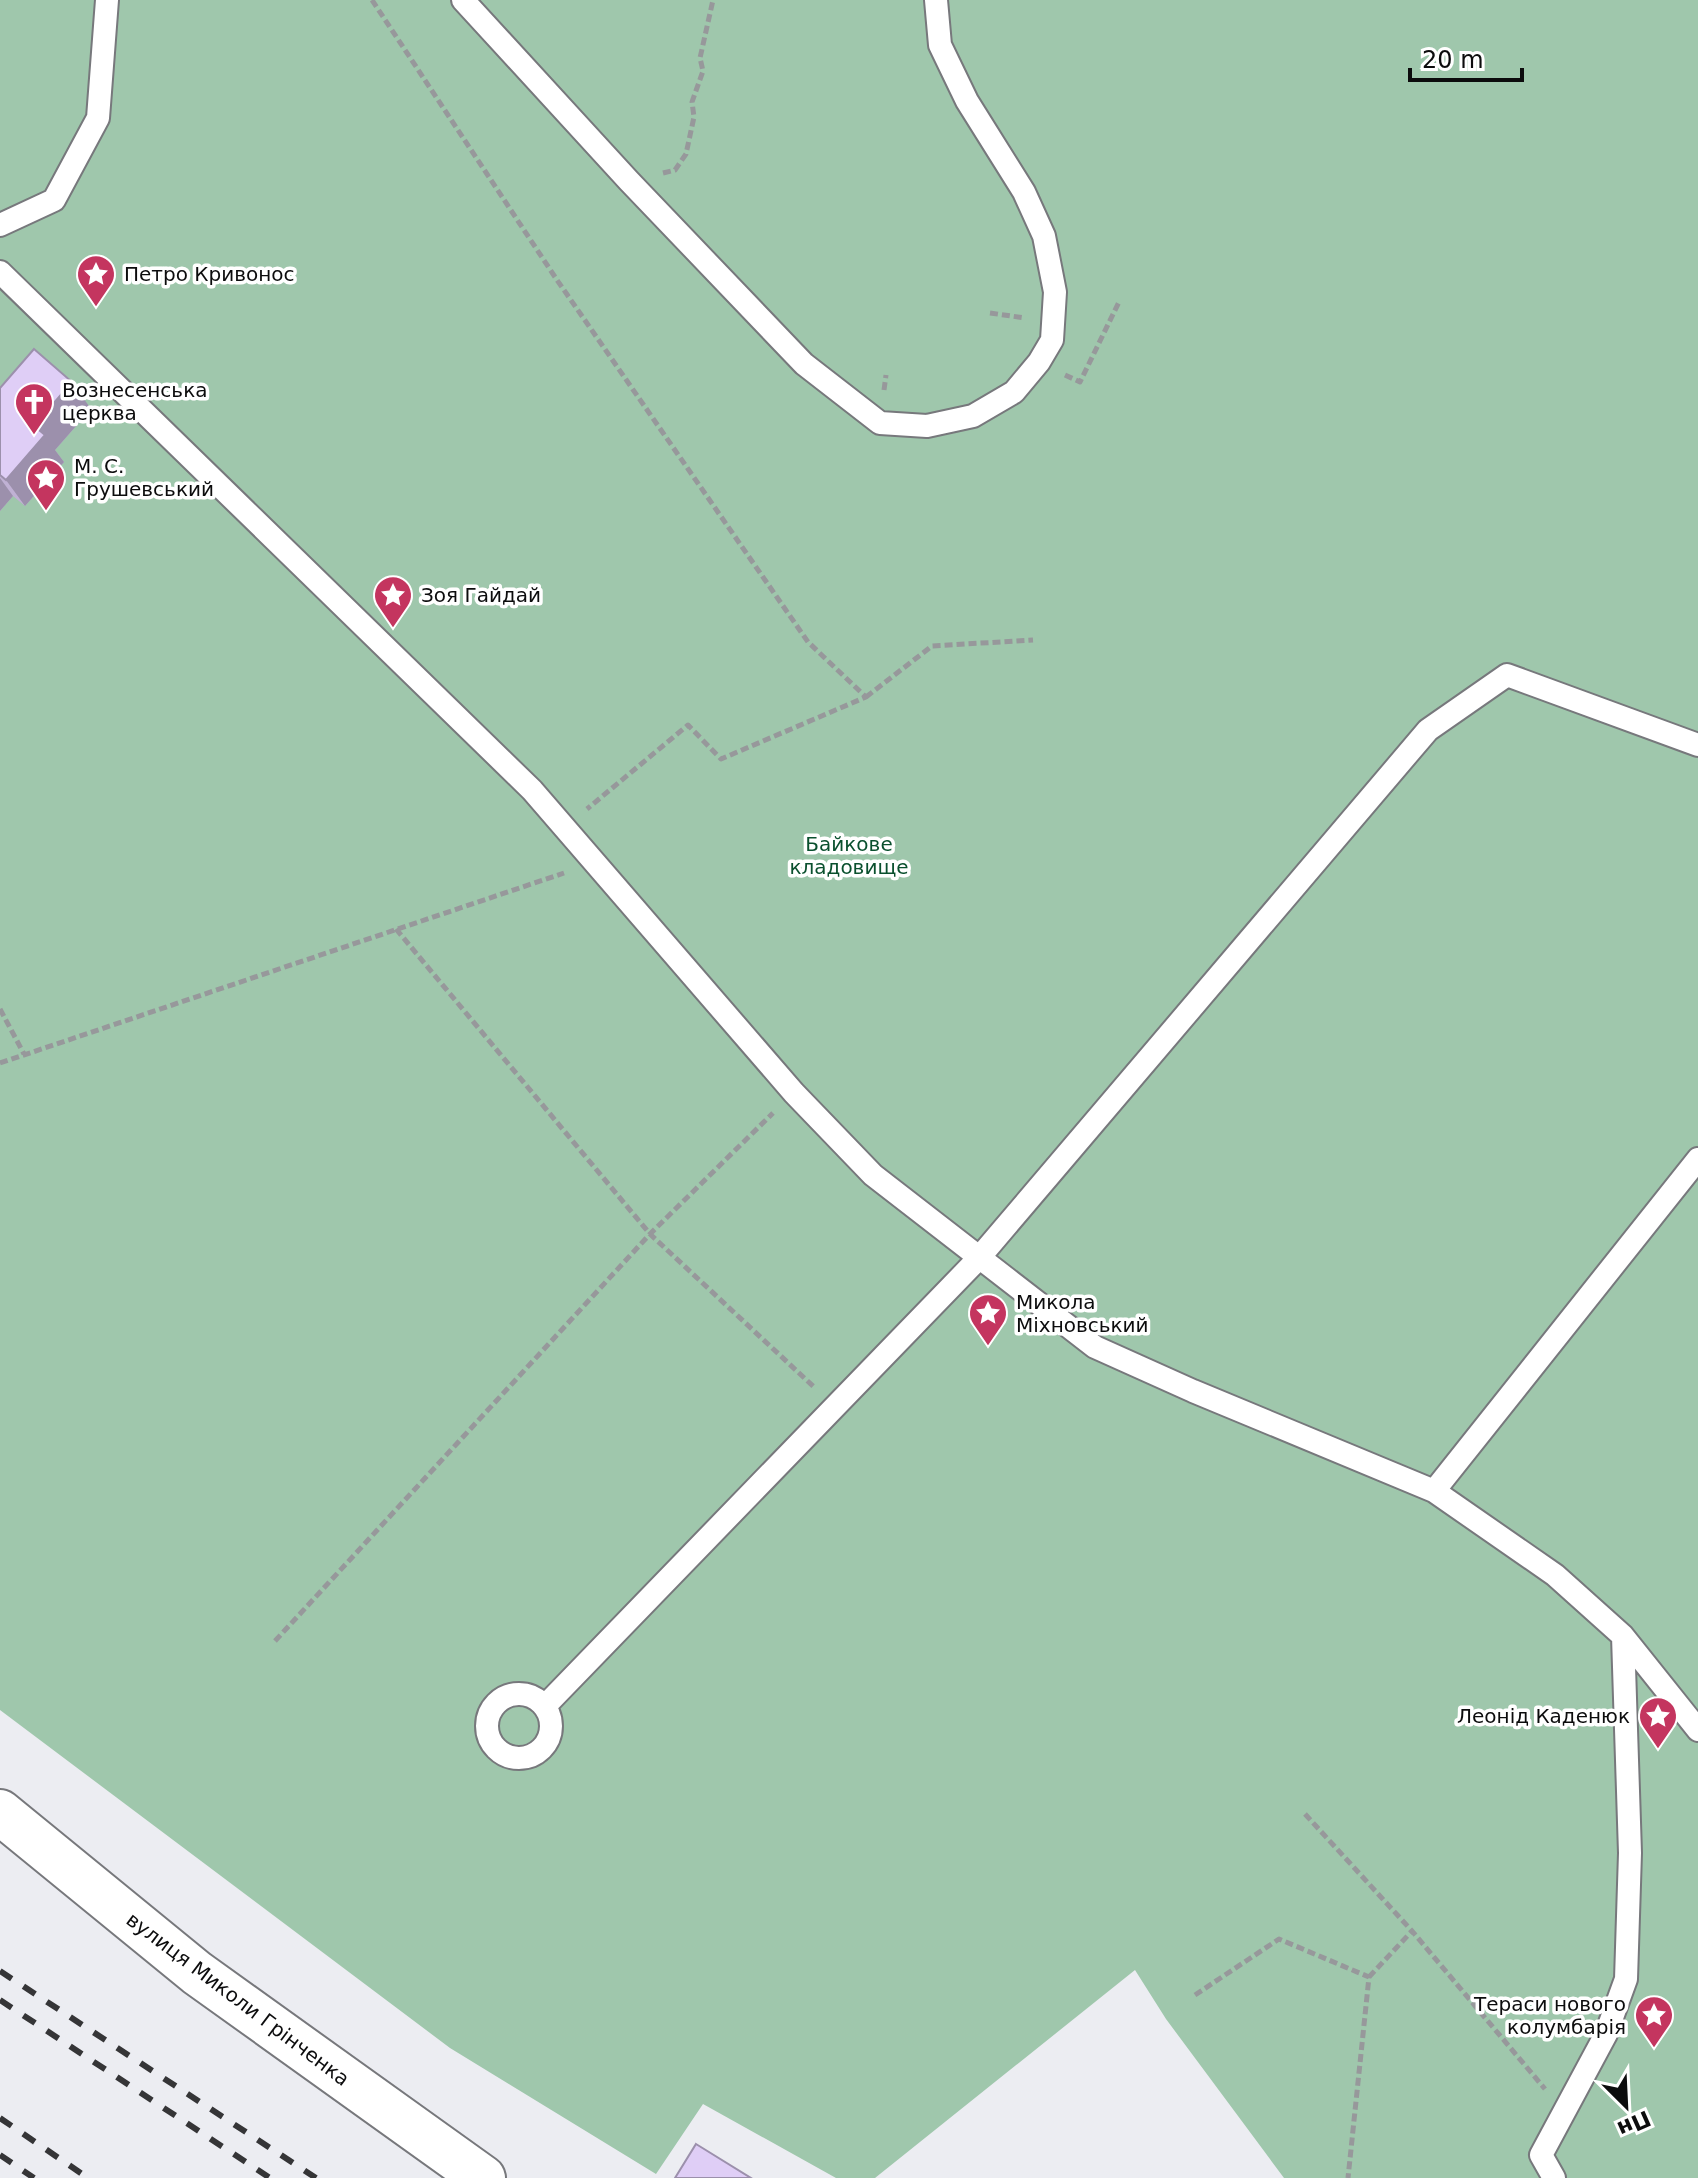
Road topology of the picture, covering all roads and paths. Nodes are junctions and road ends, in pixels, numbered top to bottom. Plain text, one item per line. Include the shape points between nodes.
1 (107, 0) edge
2 (372, 0) edge
3 (463, 0) edge
4 (713, 0) edge
5 (936, 0) edge
6 (675, 170) dead end
7 (0, 225) edge
8 (0, 272) edge
9 (1119, 302) dead end
10 (1080, 382) dead end
11 (1033, 640) dead end
12 (866, 697) junction
13 (1698, 745) edge
14 (565, 827) junction
15 (595, 862) junction
16 (396, 929) junction
17 (0, 1009) edge
18 (24, 1054) junction
19 (0, 1063) edge
20 (794, 1093) junction
21 (1698, 1159) edge
22 (650, 1234) junction
23 (978, 1259) junction
24 (835, 1406) junction
25 (1434, 1491) junction
26 (1623, 1636) junction
27 (275, 1641) dead end
28 (545, 1706) dead end
29 (1698, 1730) edge
30 (0, 1812) edge
31 (1305, 1814) dead end
32 (1412, 1931) junction
33 (1369, 1977) junction
34 (1195, 1995) dead end
35 (1563, 2112) junction
36 (483, 2178) edge
37 (1348, 2178) edge
38 (1554, 2178) edge

1 - 7 lane via 98,118 54,200
2 - 12 path via 557,280 808,642
3 - 5 lane via 804,364 880,423 927,426 973,416 1014,392 1052,340 1055,292 1044,236 1024,192 967,101 940,45
4 - 6 path via 686,154
8 - 14 lane
9 - 10 path
11 - 12 path via 932,646
12 - 14 path via 721,759 688,725
13 - 23 lane via 1507,675 1428,730
14 - 15 lane
15 - 16 path
15 - 20 lane
16 - 18 path
16 - 22 path
17 - 18 path
18 - 19 path
20 - 22 path
20 - 23 lane via 873,1175
21 - 25 lane
22 - 24 path
22 - 27 path
23 - 24 lane
23 - 25 lane via 1095,1347
24 - 28 lane
25 - 26 lane via 1555,1575
26 - 29 lane
26 - 35 lane via 1630,1853 1626,1979 1606,2034
30 - 36 main road, вулиця Миколи Грінченка via 197,1973
31 - 32 path
32 - 33 path
32 - 35 path
33 - 34 path via 1279,1939
33 - 37 path
35 - 38 lane via 1541,2155

